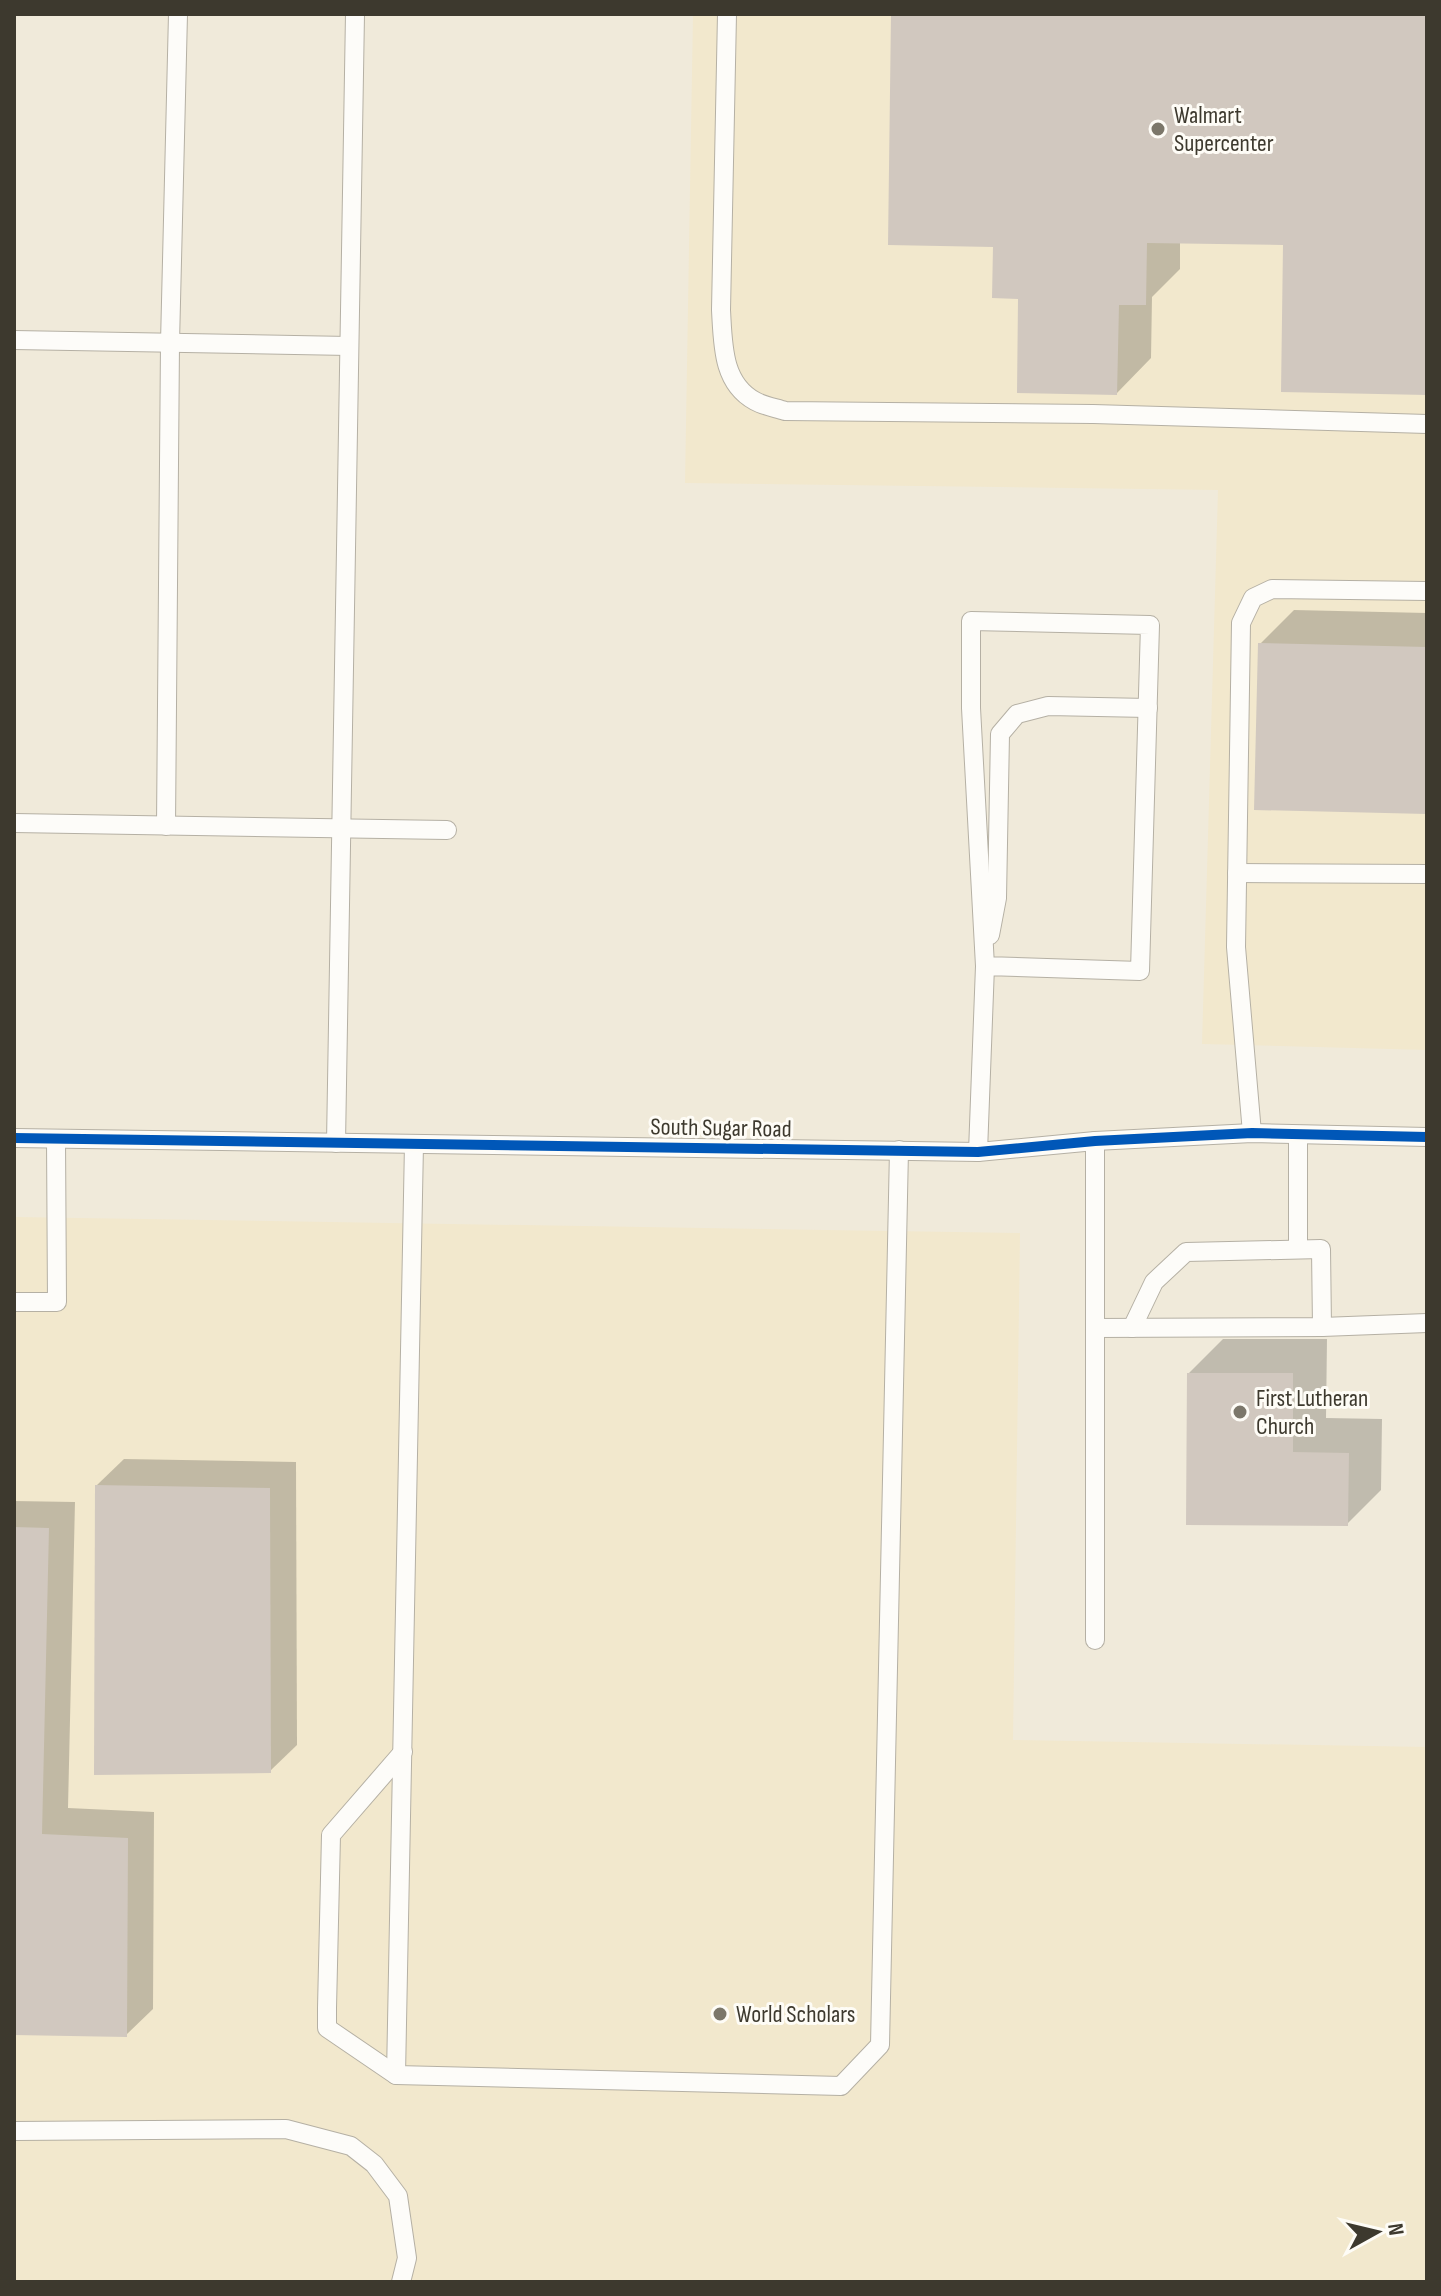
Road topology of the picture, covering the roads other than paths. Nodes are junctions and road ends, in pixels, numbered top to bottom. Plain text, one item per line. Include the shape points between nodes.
1 (178, 14) edge
2 (355, 14) edge
3 (727, 14) edge
4 (14, 340) edge
5 (170, 343) junction
6 (349, 346) junction
7 (1427, 424) edge
8 (1427, 591) edge
9 (1148, 708) junction
10 (14, 823) edge
11 (166, 826) junction
12 (341, 829) junction
13 (447, 830) dead end
14 (1237, 873) junction
15 (1427, 874) edge
16 (985, 966) junction
17 (1252, 1133) junction
18 (1298, 1135) junction
19 (1427, 1137) edge
20 (14, 1138) edge
21 (56, 1139) junction
22 (1095, 1141) junction
23 (336, 1143) junction
24 (414, 1144) junction
25 (899, 1150) junction
26 (978, 1152) junction
27 (1298, 1249) junction
28 (14, 1302) edge
29 (1427, 1323) edge
30 (1322, 1327) junction
31 (1095, 1328) junction
32 (1132, 1328) junction
33 (1095, 1640) dead end
34 (403, 1752) junction
35 (396, 2075) junction
36 (14, 2131) edge
37 (401, 2282) edge

1 - 5 lane
2 - 6 lane
3 - 7 lane via 721,310 733,383 754,401 785,411
4 - 5 lane
5 - 6 lane
5 - 11 lane
6 - 12 lane
8 - 14 lane via 1272,589 1253,598 1241,623
9 - 16 lane via 1048,706 1017,714 1000,734 997,898
9 - 16 lane via 1140,971
9 - 16 lane via 1150,625 971,621
10 - 11 lane
11 - 12 lane
12 - 13 lane
12 - 23 lane
14 - 15 lane
14 - 17 lane via 1236,947
16 - 26 lane
17 - 18 lane, South Sugar Road
17 - 22 lane, South Sugar Road
18 - 19 lane, South Sugar Road
18 - 27 lane
20 - 21 lane, South Sugar Road
21 - 23 lane, South Sugar Road
21 - 28 lane via 57,1302
22 - 26 lane, South Sugar Road
22 - 31 lane
23 - 24 lane, South Sugar Road
24 - 25 lane, South Sugar Road
24 - 34 lane
25 - 26 lane, South Sugar Road
25 - 35 lane via 880,2045 841,2086
27 - 30 lane via 1321,1249
27 - 32 lane via 1186,1252 1154,1282
29 - 30 lane
30 - 32 lane
31 - 32 lane
31 - 33 lane
34 - 35 lane
34 - 35 lane via 331,1835 327,2008 327,2028
36 - 37 lane via 286,2129 351,2146 374,2164 398,2196 407,2258

